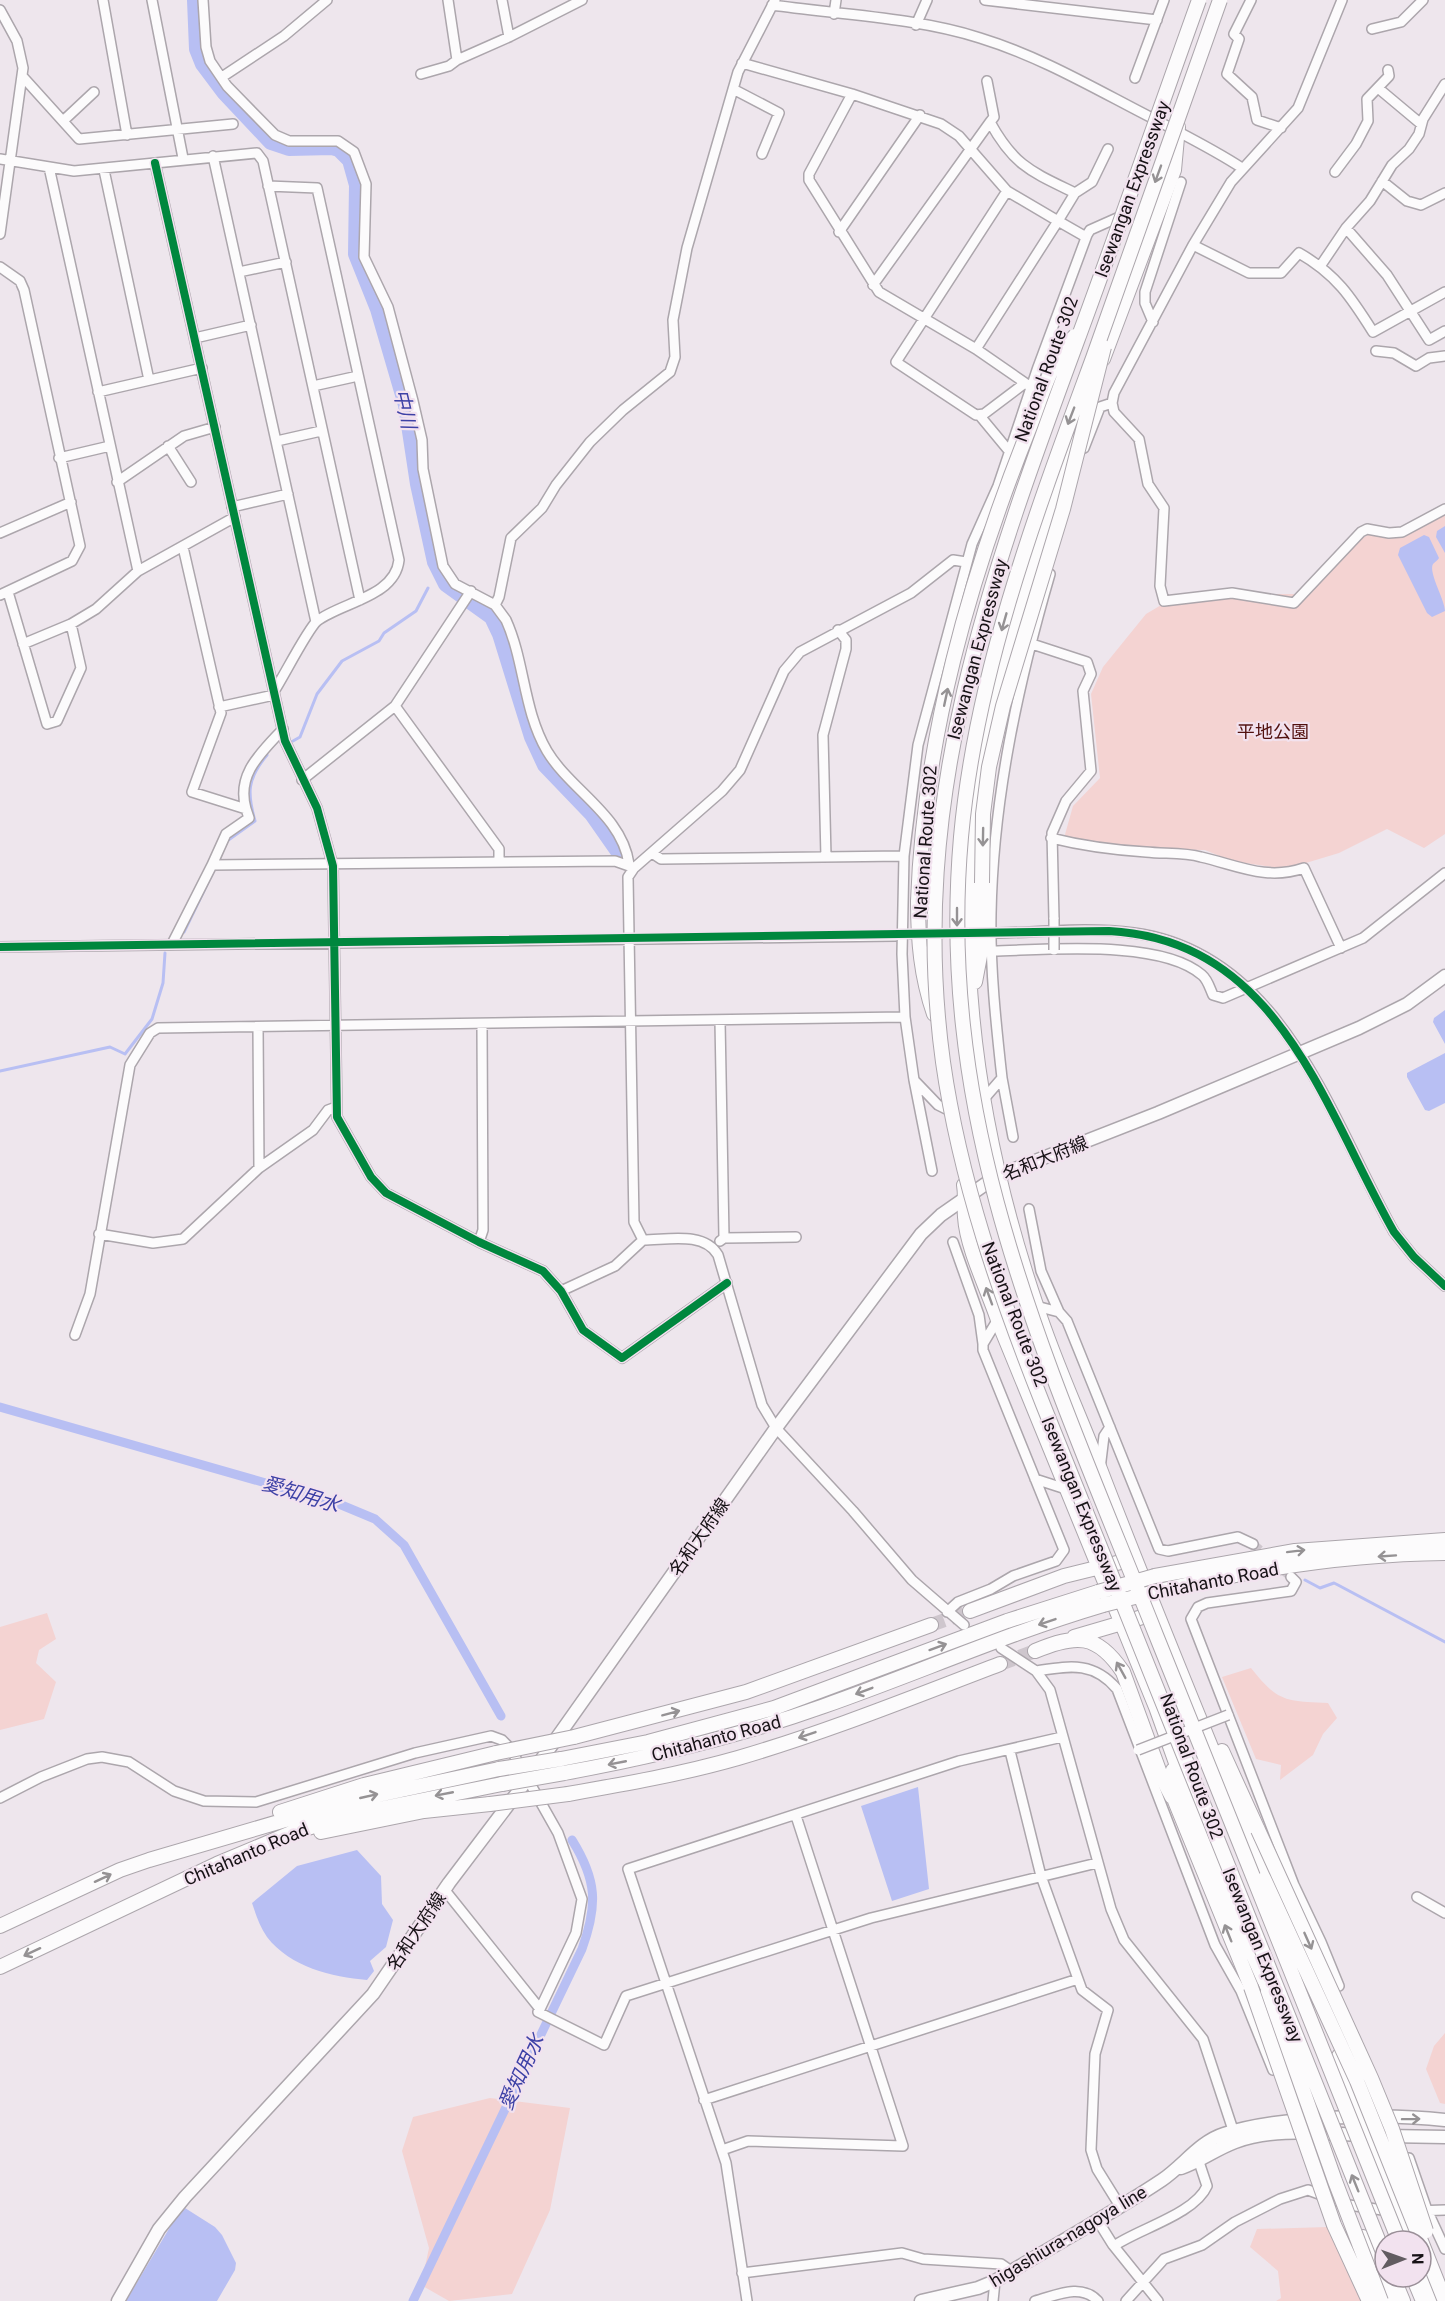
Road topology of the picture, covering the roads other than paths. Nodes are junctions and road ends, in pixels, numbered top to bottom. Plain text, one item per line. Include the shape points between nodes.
1 (103, 0) edge
2 (152, 0) edge
3 (203, 0) edge
4 (327, 0) edge
5 (448, 0) edge
6 (502, 0) edge
7 (582, 0) edge
8 (836, 0) edge
9 (927, 0) edge
10 (985, 0) edge
11 (1164, 0) edge
12 (1198, 0) edge
13 (1222, 0) edge
14 (1251, 0) edge
15 (1342, 0) edge
16 (1423, 0) edge
17 (774, 3) edge
18 (1, 13) edge
19 (834, 14) junction
20 (1157, 20) junction
21 (916, 25) junction
22 (1372, 28) dead end
23 (510, 38) junction
24 (457, 60) junction
25 (742, 63) junction
26 (1388, 70) dead end
27 (421, 74) dead end
28 (23, 77) junction
29 (222, 77) junction
30 (1135, 78) dead end
31 (987, 81) dead end
32 (1445, 84) edge
33 (1378, 88) junction
34 (733, 89) junction
35 (94, 92) dead end
36 (852, 94) junction
37 (920, 115) junction
38 (1154, 119) junction
39 (63, 121) junction
40 (990, 122) junction
41 (233, 124) dead end
42 (1421, 124) junction
43 (1281, 128) junction
44 (1177, 130) junction
45 (178, 131) junction
46 (127, 135) junction
47 (969, 148) junction
48 (1108, 149) dead end
49 (762, 154) dead end
50 (213, 156) junction
51 (183, 158) junction
52 (0, 159) edge
53 (11, 161) junction
54 (155, 163) junction
55 (49, 167) junction
56 (1242, 168) junction
57 (104, 170) junction
58 (1335, 172) dead end
59 (1382, 181) junction
60 (1180, 182) dead end
61 (268, 186) junction
62 (1008, 191) junction
63 (1075, 193) junction
64 (1445, 193) edge
65 (1117, 218) junction
66 (1058, 221) junction
67 (1346, 228) junction
68 (839, 232) junction
69 (0, 234) edge
70 (1086, 237) junction
71 (1193, 245) junction
72 (286, 262) junction
73 (1321, 265) junction
74 (0, 267) edge
75 (239, 272) junction
76 (873, 285) junction
77 (1116, 292) junction
78 (1445, 292) edge
79 (1410, 312) junction
80 (925, 317) junction
81 (1153, 322) junction
82 (251, 325) junction
83 (1081, 330) junction
84 (1445, 331) edge
85 (195, 338) junction
86 (976, 349) junction
87 (1376, 351) dead end
88 (1445, 356) edge
89 (202, 368) junction
90 (358, 376) junction
91 (149, 380) junction
92 (1028, 385) junction
93 (313, 386) junction
94 (98, 392) junction
95 (1112, 403) junction
96 (980, 416) junction
97 (215, 427) junction
98 (321, 431) junction
99 (277, 441) junction
100 (110, 446) junction
101 (168, 446) junction
102 (1009, 451) junction
103 (59, 458) junction
104 (117, 482) junction
105 (191, 483) dead end
106 (288, 494) junction
107 (71, 502) junction
108 (232, 507) junction
109 (1445, 509) edge
110 (235, 517) junction
111 (0, 533) edge
112 (183, 547) junction
113 (966, 562) junction
114 (138, 571) junction
115 (471, 591) junction
116 (4, 593) edge
117 (360, 600) junction
118 (495, 605) junction
119 (316, 622) junction
120 (71, 624) junction
121 (838, 630) junction
122 (23, 644) junction
123 (1032, 644) junction
124 (274, 694) junction
125 (395, 706) junction
126 (219, 707) junction
127 (283, 729) junction
128 (302, 780) junction
129 (246, 809) junction
130 (1051, 838) junction
131 (652, 853) junction
132 (904, 856) junction
133 (825, 857) junction
134 (499, 862) junction
135 (212, 865) junction
136 (333, 866) junction
137 (631, 866) junction
138 (1445, 873) edge
139 (998, 933) dead end
140 (895, 936) tunnel mouth
141 (629, 938) junction
142 (334, 943) junction
143 (172, 944) junction
144 (0, 947) edge
145 (1341, 948) junction
146 (1054, 950) junction
147 (993, 951) junction
148 (1445, 976) edge
149 (1248, 988) junction
150 (971, 1012) junction
151 (934, 1014) junction
152 (905, 1017) junction
153 (720, 1022) junction
154 (630, 1023) junction
155 (482, 1024) junction
156 (336, 1026) junction
157 (258, 1027) junction
158 (1300, 1052) junction
159 (1002, 1078) junction
160 (914, 1080) junction
161 (983, 1100) junction
162 (336, 1107) junction
163 (948, 1110) junction
164 (1013, 1137) dead end
165 (259, 1168) junction
166 (932, 1171) dead end
167 (997, 1176) junction
168 (967, 1198) junction
169 (1029, 1209) dead end
170 (99, 1234) junction
171 (724, 1238) junction
172 (796, 1238) dead end
173 (643, 1240) junction
174 (479, 1242) junction
175 (952, 1242) dead end
176 (713, 1245) junction
177 (727, 1283) junction
178 (1445, 1286) edge
179 (561, 1291) junction
180 (1036, 1306) junction
181 (1059, 1312) junction
182 (998, 1318) junction
183 (75, 1335) dead end
184 (983, 1344) junction
185 (1110, 1427) junction
186 (776, 1428) junction
187 (1100, 1469) junction
188 (1035, 1479) junction
189 (1069, 1490) junction
190 (1445, 1540) edge
191 (1253, 1544) tunnel mouth
192 (1445, 1553) edge
193 (1133, 1559) junction
194 (1100, 1567) junction
195 (1291, 1577) dead end
196 (1100, 1598) junction
197 (970, 1611) tunnel mouth
198 (947, 1612) junction
199 (1156, 1613) junction
200 (1122, 1623) junction
201 (931, 1625) tunnel mouth
202 (964, 1625) dead end
203 (1061, 1640) junction
204 (1001, 1648) dead end
205 (1035, 1651) tunnel mouth
206 (1000, 1664) tunnel mouth
207 (1178, 1666) junction
208 (1036, 1671) junction
209 (1228, 1714) junction
210 (1062, 1737) junction
211 (1202, 1748) junction
212 (1138, 1750) junction
213 (1010, 1751) junction
214 (1171, 1753) junction
215 (500, 1777) junction
216 (527, 1780) junction
217 (0, 1798) edge
218 (1175, 1801) junction
219 (796, 1816) junction
220 (243, 1830) junction
221 (265, 1843) junction
222 (1219, 1844) junction
223 (1096, 1863) junction
224 (1041, 1876) junction
225 (444, 1889) junction
226 (1417, 1898) dead end
227 (1445, 1913) edge
228 (0, 1926) edge
229 (834, 1932) junction
230 (0, 1967) edge
231 (1078, 1979) junction
232 (667, 1984) junction
233 (1339, 1986) dead end
234 (540, 2013) dead end
235 (872, 2045) junction
236 (704, 2100) junction
237 (1365, 2118) junction
238 (1318, 2120) junction
239 (1445, 2120) edge
240 (1295, 2122) junction
241 (1324, 2134) junction
242 (1372, 2136) junction
243 (1401, 2136) junction
244 (1235, 2137) junction
245 (1445, 2137) edge
246 (722, 2150) junction
247 (1199, 2162) junction
248 (1178, 2169) junction
249 (1349, 2205) junction
250 (1120, 2206) junction
251 (1427, 2210) junction
252 (1445, 2211) edge
253 (1401, 2213) junction
254 (1098, 2221) junction
255 (1374, 2229) edge
256 (1394, 2229) edge
257 (1407, 2229) edge
258 (1114, 2246) junction
259 (1445, 2249) edge
260 (1011, 2271) junction
261 (742, 2273) junction
262 (995, 2281) junction
263 (1142, 2282) junction
264 (1445, 2287) edge
265 (118, 2301) edge
266 (747, 2301) edge
267 (921, 2301) edge
268 (993, 2301) edge
269 (1035, 2301) edge
270 (1098, 2301) edge
271 (1126, 2301) edge
272 (1158, 2301) edge
273 (1369, 2301) edge
274 (1381, 2301) edge
275 (1390, 2301) edge
276 (1445, 2301) edge

1 - 46 street
2 - 45 street
3 - 29 street via 207,54
4 - 29 street via 284,36
5 - 24 street
6 - 23 street
7 - 23 street
8 - 19 street
9 - 21 street
10 - 20 street
11 - 20 street
12 - 38 highway, National Route 302
12 - 83 highway, Isewangan Expressway, bridge
13 - 44 highway, National Route 302
13 -> 77 highway, Isewangan Expressway, bridge
14 - 43 street via 1233,34 1239,39 1227,74 1252,97 1257,120
15 - 43 street via 1307,91
16 - 22 street via 1401,22
17 - 19 street
17 - 25 street
18 - 28 street via 16,41
19 - 21 street
20 - 30 street
21 - 38 street via 980,38 1020,52
23 - 24 street
24 - 27 street
25 - 34 street
25 - 36 street
26 - 33 street via 1389,76
28 - 39 street
28 - 53 street
29 - 115 street via 279,138 338,141 350,147 358,160 366,184 364,257 388,308 413,401 443,566 456,584
31 - 40 street via 994,117
32 - 42 street
33 - 42 street
33 - 58 street via 1367,99 1368,121
34 - 49 street via 779,113
34 - 118 street via 687,248 673,320 675,357 670,372 590,442 542,508 511,538
35 - 39 street
36 - 37 street
36 - 68 street via 809,177
37 - 47 street via 949,128
37 - 68 street
38 - 44 street
38 - 65 highway, National Route 302
39 - 46 street via 79,139
40 - 47 street
40 - 63 street via 1013,158 1031,172
41 - 45 street
42 - 59 street via 1409,149
43 - 56 street
44 - 56 street
44 - 150 highway, National Route 302 via 1174,170 1056,490 1028,576 986,739 973,811 968,880
45 - 46 street
45 - 51 street
47 - 62 street
47 - 76 street
48 - 63 street via 1092,183
50 - 51 street
50 - 61 street via 256,153 263,160
50 - 75 street
51 - 54 street
52 - 53 street
53 - 55 street
53 - 69 street
54 - 57 street
54 - 85 street
55 - 57 street
55 - 94 street
56 - 71 street
57 - 91 street
59 - 64 street via 1407,201 1421,205
59 - 67 street
60 - 81 street via 1145,292 1144,303
61 - 72 street
61 - 90 street via 317,188
62 - 66 street
62 - 80 street
63 - 66 street
65 - 70 street via 1090,230
65 - 151 highway, National Route 302 via 1030,457 965,675 944,775 938,827
66 - 70 street
66 - 86 street
67 - 73 street
67 - 79 street via 1387,275
68 - 76 street
70 - 92 street
71 - 73 street via 1249,273 1281,273 1299,253
71 - 81 street
72 - 75 street
72 - 93 street
73 - 79 street via 1346,289 1373,332
74 - 103 street via 20,281 24,290
75 - 82 street
76 - 80 street
77 -> 150 highway, bridge via 1063,508 1003,706 989,767 980,956
77 -> 211 highway, Isewangan Expressway, bridge via 1049,475 987,681 961,834 957,891 959,999 974,1115 1021,1289
78 - 79 street
79 - 84 street via 1429,340
80 - 86 street
80 - 96 street via 896,363
81 - 95 street
82 - 85 street
82 - 99 street
151 -> 83 highway, bridge via 918,952 920,852 953,663 980,559 1043,394 1060,355
83 - 222 highway, Isewangan Expressway, bridge via 1005,544 954,732 938,845 936,924 943,1060 966,1176 1003,1300
85 - 89 street
86 - 92 street
87 - 88 street via 1394,353 1416,366 1429,358
89 - 91 street
89 - 97 street
90 - 93 street
90 - 117 street via 399,560 390,581
91 - 94 street
92 - 96 street
92 - 102 street
93 - 98 street
94 - 100 street
95 - 109 street via 1114,412 1139,440 1149,484 1164,508 1160,586 1164,601 1232,593 1294,603 1361,532 1402,532
95 - 123 street via 1100,407 1078,463 1079,475
96 - 102 street
97 - 101 street via 184,436
97 - 108 street
98 - 99 street
98 - 117 street
99 - 106 street
100 - 103 street
100 - 104 street
101 - 104 street
101 - 105 street
102 - 113 street
103 - 107 street
104 - 114 street
106 - 108 street
106 - 119 street
107 - 111 street
107 - 116 street via 80,546 77,555 72,561
108 - 110 street
110 - 112 street
110 - 124 street
112 - 114 street
112 - 126 street
113 - 121 street via 953,560 910,593
113 - 132 street via 918,746
114 - 120 street via 96,609
115 - 118 street
115 - 125 street
116 - 122 street
117 - 119 street
118 - 137 street via 510,630 526,698 543,742 563,771 613,826
119 - 124 street
120 - 122 street
120 - 122 street via 81,668 57,721 46,724
121 - 131 street via 800,651 784,671 740,770
121 - 133 street via 846,640 846,649 823,735
123 - 130 street via 1087,662 1092,674 1083,691 1091,771 1066,801
123 - 147 street via 1001,789 991,915
124 - 126 street
124 - 127 street
125 - 128 street
125 - 134 street via 499,849
126 - 129 street via 221,712 192,792
127 - 128 street
127 - 129 street via 254,761 242,792
128 - 136 street via 316,808
129 - 135 street via 249,818 226,834
130 - 145 street via 1090,847 1200,856 1259,872 1287,873 1304,868
130 - 146 street, bridge
131 - 133 street via 661,859
131 - 137 street
132 - 133 street
132 - 152 street
134 - 136 street
134 - 137 street via 615,861
135 - 136 street
135 - 143 street
136 - 142 street
137 - 141 street via 627,883
138 - 145 street via 1362,938
139 - 149 street via 1109,931 1145,935 1196,952
140 - 141 street
141 - 142 street
141 - 154 street
142 - 143 street
142 - 156 street
143 - 144 street
145 - 149 street
146 - 147 street
146 - 149 street via 1123,950 1160,957 1202,975 1219,999
147 - 159 street
148 - 158 main road, 名和大府線 via 1382,1018
149 - 158 street
150 - 161 highway, National Route 302
151 - 163 highway, National Route 302
152 - 153 street
152 - 160 street
153 - 154 street
153 - 171 street
154 - 155 street
154 - 173 street via 634,1222
155 - 156 street
155 - 174 street via 483,1230
156 - 157 street
156 - 162 street
157 - 165 street
157 - 170 street via 158,1028 150,1033 130,1065
158 - 167 main road, 名和大府線
158 - 178 street via 1394,1232
159 - 161 street
159 - 164 street
160 - 163 street
160 - 166 street
161 - 167 highway, National Route 302
162 - 165 street via 328,1110 313,1130
162 - 174 street via 337,1118 376,1183 404,1204
163 - 168 highway, National Route 302
165 - 170 street via 183,1239 153,1243
167 - 168 main road, 名和大府線
167 - 180 highway, National Route 302
182 -> 168 highway, National Route 302 via 965,1217
168 - 186 main road, 名和大府線 via 921,1234
169 - 181 street via 1041,1271
170 - 183 street via 90,1294
171 - 172 street
171 - 176 street
173 - 176 street via 702,1239
173 - 179 street via 615,1266
174 - 179 street via 543,1271
175 - 184 street via 979,1315
176 - 177 street
177 - 179 street via 622,1358 583,1330
177 - 186 street via 762,1405
180 - 181 street
180 - 187 highway, National Route 302
181 - 185 street via 1067,1321
182 - 184 street
182 - 189 highway, National Route 302
184 - 188 street
185 - 187 street via 1104,1436
185 - 191 street via 1159,1549 1168,1551 1238,1537
186 - 198 street via 912,1580
186 - 216 main road, 名和大府線
187 - 193 highway, National Route 302
188 - 189 street
188 - 198 street via 1063,1555 1049,1565 1013,1576 958,1602
189 - 194 highway, National Route 302
196 -> 190 highway, Chitahanto Road, bridge via 1155,1576 1295,1551
192 -> 196 highway, Chitahanto Road, bridge via 1298,1564 1160,1591
193 - 194 highway
193 - 199 highway, National Route 302
194 - 197 highway via 1064,1576
194 - 200 highway, National Route 302
195 - 209 street via 1296,1582 1291,1591 1207,1604 1198,1607 1191,1619
196 - 215 highway, Chitahanto Road, bridge via 1007,1621 774,1708 562,1766
198 - 202 street
199 - 200 highway
199 - 207 highway, National Route 302
200 - 203 highway
200 - 214 highway, National Route 302
220 -> 201 highway, bridge via 291,1807 426,1768 574,1737 746,1692
203 - 205 highway
218 -> 203 highway via 1161,1776 1123,1672 1113,1657 1083,1639
204 - 208 street
206 -> 221 highway, bridge via 737,1758 638,1782 424,1811
207 - 237 highway, National Route 302
207 -> 264 highway, bridge via 1211,1728 1382,2104
208 - 210 street via 1050,1690
208 - 212 street via 1085,1668 1107,1678 1123,1700
209 - 212 street, bridge
209 - 233 street via 1294,1885
210 - 213 street
210 - 223 street
211 - 256 highway, Isewangan Expressway, bridge
211 - 276 highway, bridge via 1334,2028
212 - 240 street via 1215,1945 1241,1991
213 - 219 street via 959,1761
213 - 224 street
214 - 218 highway
214 - 238 highway, National Route 302
220 -> 215 highway, Chitahanto Road via 393,1791
215 -> 221 highway, Chitahanto Road via 354,1814
216 - 217 street via 510,1748 491,1736 415,1753 256,1802 204,1801 174,1791 129,1762 102,1757 41,1777
216 - 225 main road, 名和大府線
216 - 225 street via 558,1833 582,1899 576,1933 540,2009
273 -> 218 highway, bridge via 1334,2225 1251,1987
219 - 229 street
219 - 232 street via 628,1869
228 -> 220 highway, Chitahanto Road via 120,1870
221 -> 230 highway, Chitahanto Road
255 -> 222 highway, Isewangan Expressway, bridge
222 - 274 highway, bridge via 1335,2181
223 - 224 street
223 - 244 street via 1124,1940 1203,2039
224 - 229 street via 872,1918
224 - 231 street
225 - 265 main road, 名和大府線 via 373,1994 219,2158 159,2229
226 - 227 street
229 - 232 street
229 - 235 street
231 - 235 street
231 - 250 street via 1082,1990 1108,2010 1095,2054 1091,2150 1097,2169
232 - 234 street via 626,1996 604,2045
232 - 236 street
235 - 236 street
235 - 246 street via 903,2146 748,2141
236 - 246 street
237 - 238 main road, higashiura-nagoya line
237 -> 239 main road, higashiura-nagoya line
237 - 242 highway, National Route 302
238 - 240 main road, higashiura-nagoya line
238 - 241 highway, National Route 302
240 - 244 main road, higashiura-nagoya line
241 - 242 main road, higashiura-nagoya line
241 - 244 main road, higashiura-nagoya line via 1286,2132
241 - 249 highway, National Route 302
242 - 243 main road, higashiura-nagoya line
242 - 253 highway, National Route 302
243 - 245 main road, higashiura-nagoya line
243 - 251 street
244 - 247 main road, higashiura-nagoya line
244 - 248 main road, higashiura-nagoya line via 1222,2135 1200,2147
246 - 261 street
247 - 248 main road, higashiura-nagoya line
247 - 258 street via 1207,2186 1203,2192 1172,2218
248 - 250 main road, higashiura-nagoya line
249 - 253 street
249 - 263 street via 1308,2190 1280,2199 1235,2222 1202,2245 1164,2259
249 - 275 highway, National Route 302
250 - 254 main road, higashiura-nagoya line
251 - 252 street
251 - 253 street
251 - 259 street
253 - 257 highway, National Route 302
254 - 258 street
254 - 260 main road, higashiura-nagoya line
258 - 263 street
260 - 261 street via 1001,2264 923,2259 902,2253
260 - 262 main road, higashiura-nagoya line
261 - 266 street
262 - 267 main road, higashiura-nagoya line
262 - 268 street
263 - 271 street
263 - 272 street
269 - 270 street via 1083,2290

